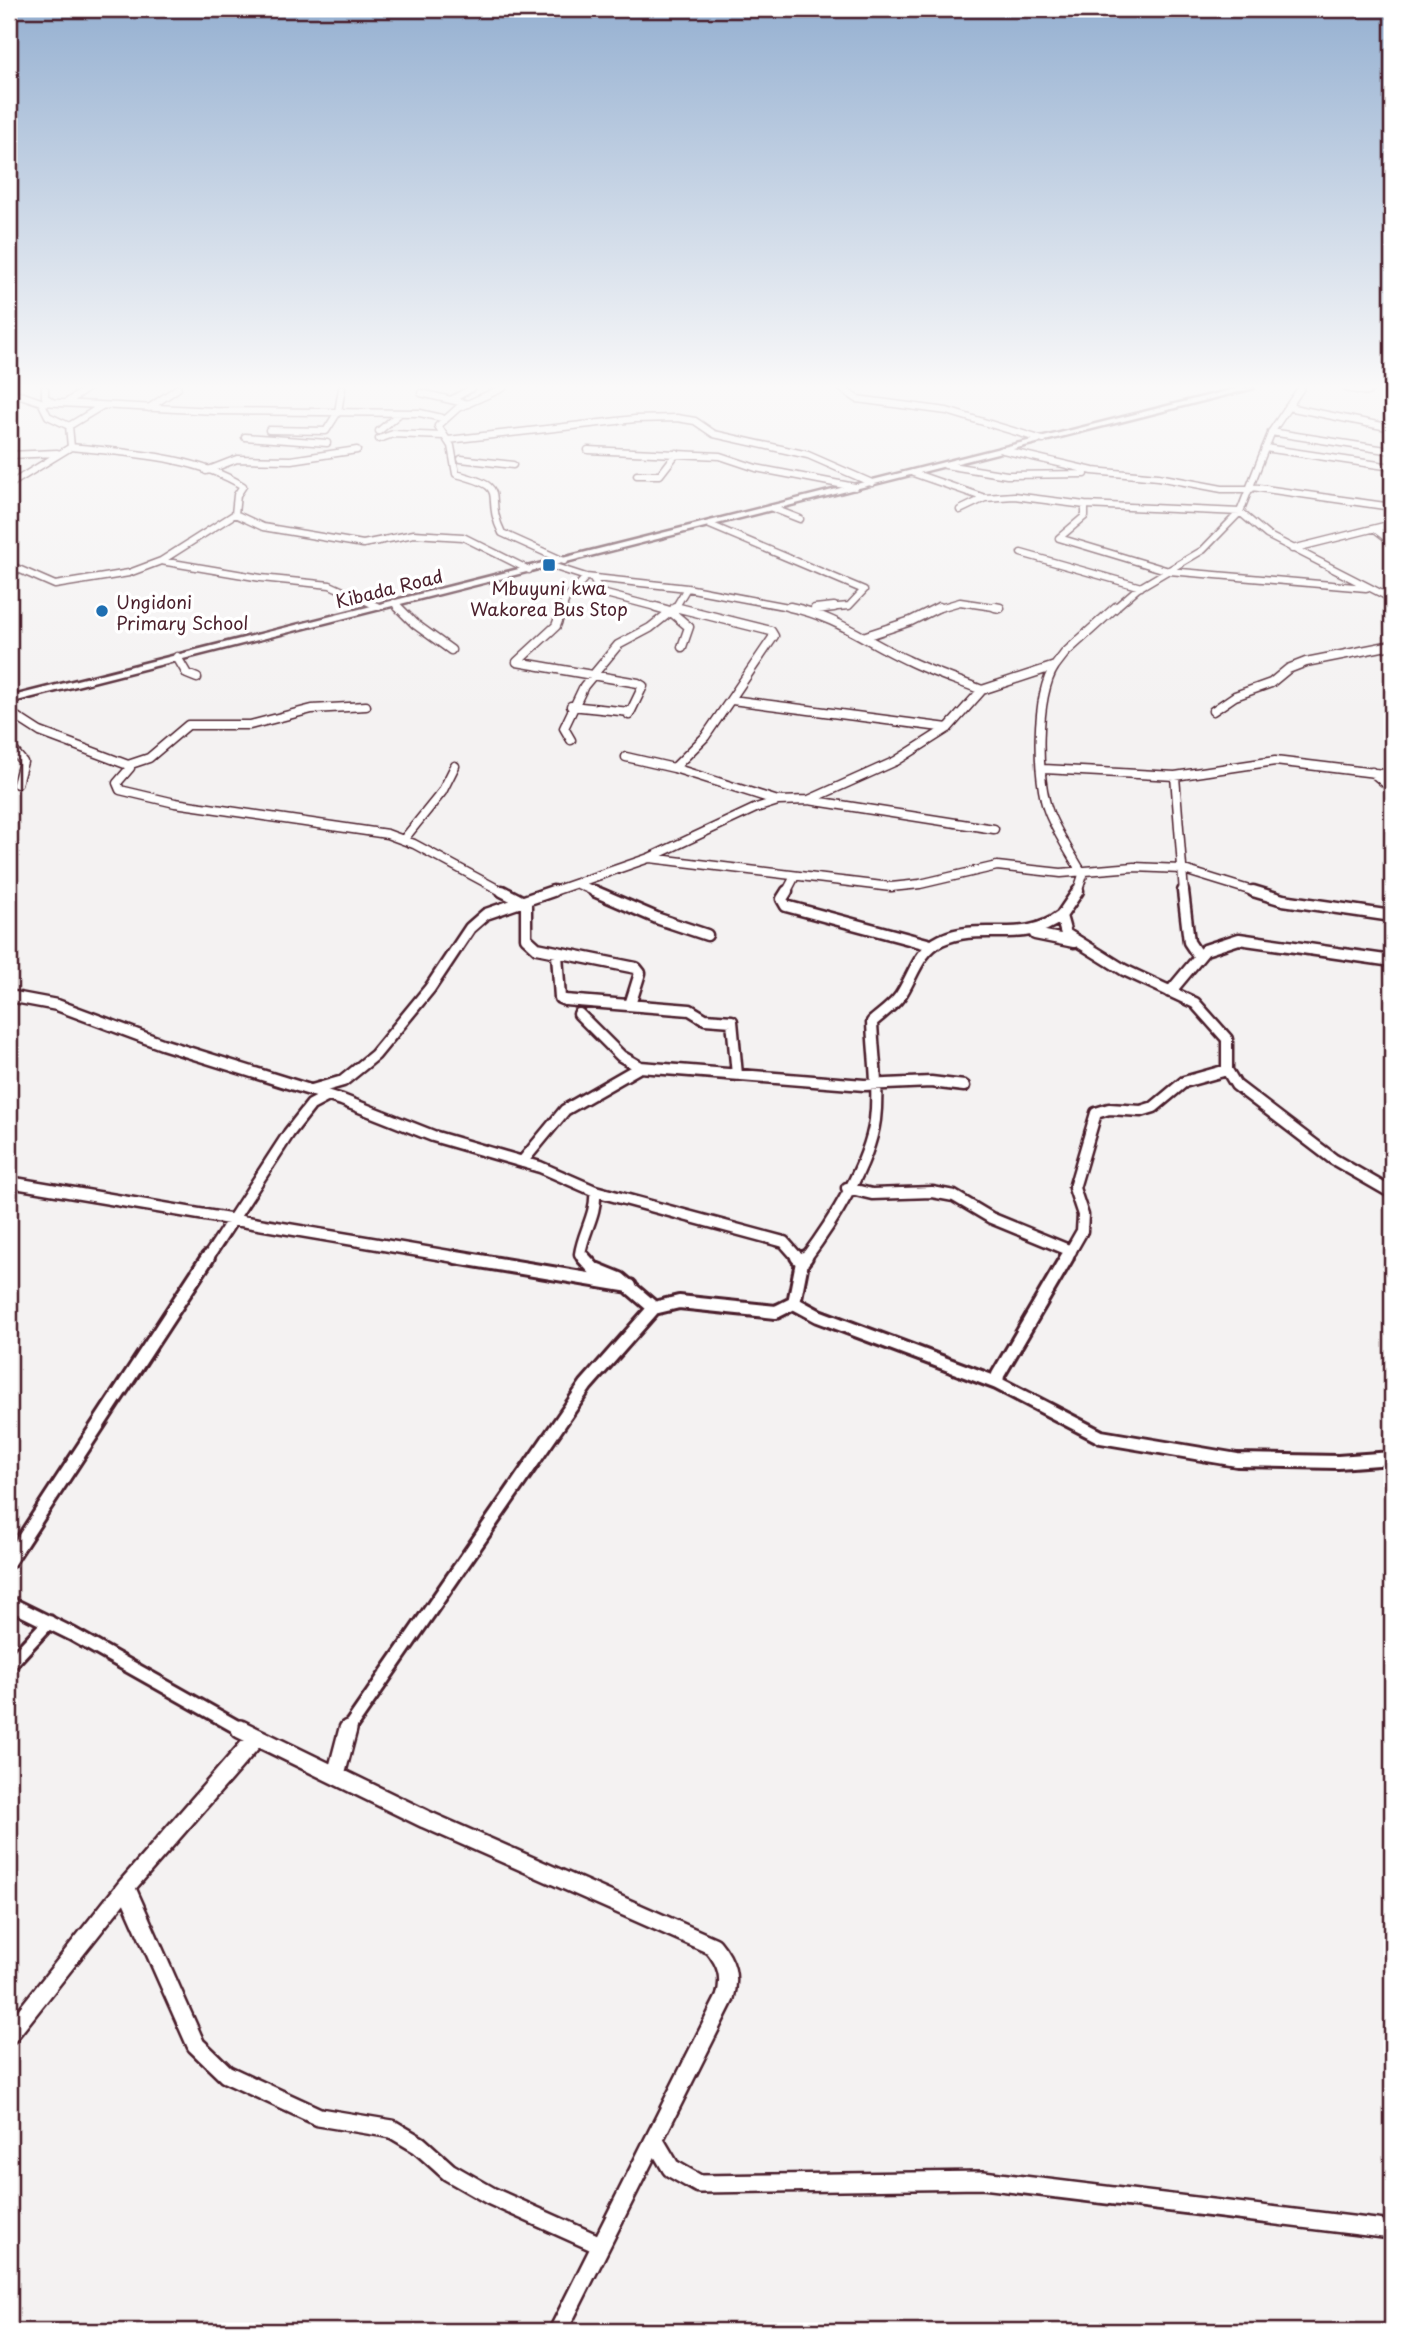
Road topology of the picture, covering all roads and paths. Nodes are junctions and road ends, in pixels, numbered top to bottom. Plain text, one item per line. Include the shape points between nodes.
1 (237, 497) edge
2 (493, 497) edge
3 (815, 497) edge
4 (989, 497) edge
5 (1018, 497) edge
6 (1247, 497) edge
7 (1309, 497) edge
8 (985, 498) joint
9 (1085, 505) junction
10 (1392, 507) edge
11 (772, 508) junction
12 (1196, 508) junction
13 (960, 510) dead end
14 (1240, 512) junction
15 (235, 514) junction
16 (800, 520) dead end
17 (1227, 524) junction
18 (1392, 524) edge
19 (710, 525) junction
20 (1375, 529) junction
21 (1392, 542) edge
22 (1292, 549) junction
23 (1021, 553) dead end
24 (160, 561) junction
25 (564, 561) junction
26 (9, 565) edge
27 (549, 565) junction
28 (529, 570) junction
29 (1169, 571) junction
30 (589, 578) junction
31 (1141, 587) junction
32 (1368, 587) junction
33 (687, 588) junction
34 (1392, 598) edge
35 (394, 603) junction
36 (379, 607) junction
37 (1000, 608) dead end
38 (802, 609) junction
39 (673, 610) junction
40 (863, 637) junction
41 (1392, 645) edge
42 (682, 648) dead end
43 (451, 650) dead end
44 (177, 657) junction
45 (1055, 666) junction
46 (591, 675) junction
47 (197, 678) dead end
48 (982, 691) junction
49 (9, 700) edge
50 (732, 700) junction
51 (366, 706) dead end
52 (571, 706) junction
53 (1213, 711) dead end
54 (9, 712) edge
55 (948, 728) junction
56 (571, 740) dead end
57 (9, 745) edge
58 (626, 757) dead end
59 (128, 765) junction
60 (455, 766) dead end
61 (674, 768) junction
62 (1045, 769) junction
63 (1372, 772) junction
64 (1392, 775) edge
65 (1175, 776) junction
66 (17, 784) dead end
67 (1392, 789) edge
68 (809, 800) junction
69 (778, 802) junction
70 (994, 829) dead end
71 (404, 839) junction
72 (649, 858) junction
73 (1181, 869) junction
74 (1082, 870) junction
75 (795, 876) junction
76 (578, 884) junction
77 (525, 902) junction
78 (1061, 916) junction
79 (1392, 916) edge
80 (1032, 933) junction
81 (708, 935) dead end
82 (1076, 943) junction
83 (931, 946) junction
84 (557, 954) junction
85 (1197, 954) junction
86 (1392, 961) edge
87 (1170, 992) junction
88 (9, 996) edge
89 (629, 1004) junction
90 (579, 1014) dead end
91 (640, 1067) junction
92 (1227, 1070) junction
93 (737, 1075) junction
94 (345, 1081) junction
95 (876, 1083) junction
96 (964, 1086) dead end
97 (312, 1090) junction
98 (328, 1096) junction
99 (342, 1100) junction
100 (522, 1162) junction
101 (9, 1182) edge
102 (848, 1188) junction
103 (595, 1191) junction
104 (1392, 1193) edge
105 (233, 1219) junction
106 (1071, 1251) junction
107 (802, 1262) junction
108 (630, 1286) junction
109 (794, 1303) junction
110 (654, 1308) junction
111 (997, 1383) junction
112 (1392, 1458) edge
113 (9, 1561) edge
114 (9, 1603) edge
115 (49, 1622) junction
116 (9, 1665) edge
117 (257, 1738) junction
118 (336, 1775) junction
119 (126, 1887) junction
120 (9, 2035) edge
121 (655, 2141) junction
122 (1392, 2230) edge
123 (598, 2244) junction
124 (558, 2331) edge

1 - 15 street
2 - 25 street via 502,533
3 - 11 main road, Kibada Road
4 - 8 street
5 - 9 street
6 - 14 street
7 - 10 street
8 - 13 street
9 - 12 street
9 - 29 street via 1085,516 1059,538
11 - 16 street
11 - 19 main road, Kibada Road
12 - 14 street
12 - 17 street
14 - 17 street
14 - 22 street
15 - 24 street
15 - 28 street via 263,527 363,544 414,534 463,537
17 - 29 street via 1203,550
18 - 20 street
19 - 25 main road, Kibada Road
19 - 38 street via 864,590 849,606
20 - 21 street
20 - 22 street
22 - 32 street
23 - 31 street
24 - 26 street via 129,573 61,585
24 - 36 street via 330,585
25 - 27 main road, Kibada Road
27 - 28 main road, Kibada Road
27 - 30 street
28 - 35 main road, Kibada Road
29 - 31 street
29 - 32 street
30 - 33 street
30 - 39 street via 602,593
30 - 46 street via 566,599 556,626 517,662
31 - 45 street
32 - 34 street
33 - 38 street
33 - 39 street
35 - 36 main road, Kibada Road
35 - 43 street
36 - 44 main road, Kibada Road
37 - 40 street via 948,603
38 - 40 street via 830,618
39 - 42 street via 689,627
39 - 46 street via 618,645
39 - 50 street via 771,631 774,636
40 - 48 street
41 - 53 street via 1306,662 1271,683 1235,695
44 - 47 street via 187,674
44 - 49 main road, Kibada Road
45 - 48 street
45 - 62 street via 1048,676 1041,709
46 - 52 street
46 - 52 street via 643,686 630,714
48 - 55 street
50 - 55 street
50 - 61 street
51 - 59 street via 312,709 250,725 188,725 149,758
52 - 56 street via 564,728
54 - 59 street via 40,732
55 - 68 street via 910,755
57 - 66 street via 23,762
58 - 61 street
59 - 71 street via 117,783 120,790
60 - 71 street via 442,792
61 - 69 street
62 - 65 street
62 - 74 street via 1043,790 1049,813
63 - 64 street
63 - 65 street via 1275,761
63 - 67 street
65 - 73 street
68 - 69 street
68 - 70 street
69 - 72 street
71 - 77 street
72 - 75 street
72 - 76 street
73 - 74 street
73 - 79 street via 1283,900
73 - 85 street via 1189,942
74 - 75 street via 1061,873 997,866 891,887
74 - 78 street via 1079,889
75 - 83 street via 782,899 786,906
76 - 77 street
76 - 81 street
77 - 84 street via 526,938 537,948
77 - 94 street via 475,921 389,1041
78 - 80 street
78 - 82 street via 1066,934
80 - 82 street
80 - 83 street via 971,933 943,938
82 - 87 street
83 - 95 street via 899,998 872,1022
84 - 89 street via 560,998
84 - 89 street via 636,968 640,973
85 - 86 street via 1239,939
85 - 87 street
87 - 92 street via 1195,1003 1227,1039
88 - 97 street via 57,1005 162,1044
89 - 93 street via 690,1010 705,1019 732,1021
90 - 91 street via 621,1056
91 - 93 street
91 - 100 street via 565,1110
92 - 104 street via 1236,1084 1307,1141
92 - 106 street via 1184,1082 1154,1107 1141,1111 1109,1108 1096,1113 1074,1188 1083,1223
93 - 95 street
94 - 97 street
94 - 99 street
95 - 96 street
95 - 102 street via 875,1119 867,1152
97 - 98 street
98 - 99 street
98 - 105 street via 311,1105 289,1133
99 - 100 street via 433,1136
100 - 103 street
101 - 105 street
102 - 106 street via 872,1194 954,1196 991,1218
102 - 107 street via 826,1231
103 - 107 street via 784,1242
103 - 108 street via 594,1212 580,1254 593,1268
105 - 108 street
105 - 113 street
106 - 111 street
107 - 109 street
108 - 110 street
109 - 110 street via 776,1312 680,1302
109 - 111 street
110 - 118 street via 586,1385 378,1685 344,1735
111 - 112 street via 1101,1437 1131,1445 1237,1460
114 - 115 street
115 - 116 street
115 - 117 street
117 - 118 street
117 - 119 street
118 - 121 street via 713,1946 726,1961 731,1979
119 - 120 street
119 - 123 street via 196,2045 226,2074 319,2117 391,2129 491,2196
121 - 122 street via 664,2164 678,2177 699,2184 983,2180
121 - 123 street
123 - 124 street

